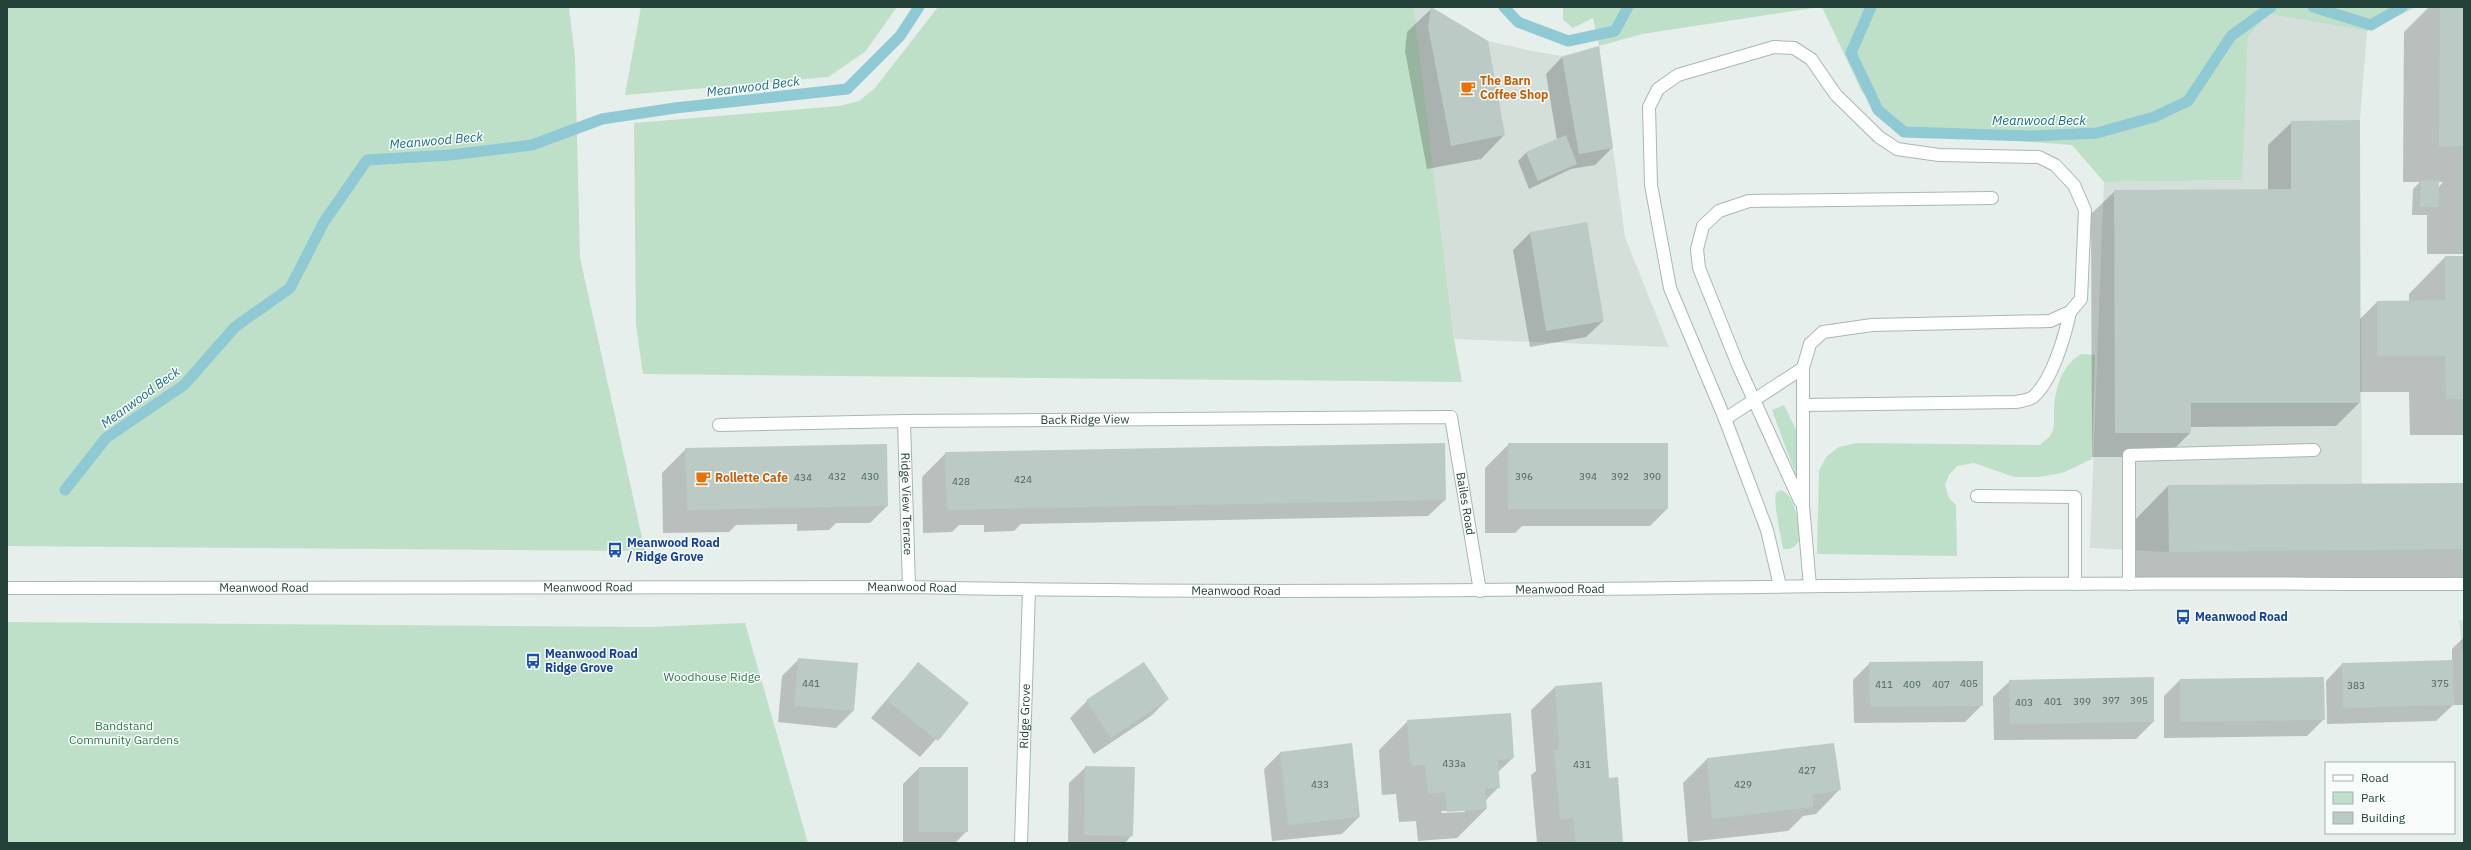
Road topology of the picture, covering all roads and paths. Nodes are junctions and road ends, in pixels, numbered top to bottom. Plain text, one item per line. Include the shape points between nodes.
1 (1992, 198) dead end
2 (2070, 312) junction
3 (1803, 368) junction
4 (1755, 401) junction
5 (1803, 405) junction
6 (1451, 417) joint
7 (1725, 419) junction
8 (904, 421) junction
9 (719, 425) dead end
10 (2314, 450) dead end
11 (1977, 496) dead end
12 (1803, 506) junction
13 (2075, 584) junction
14 (2129, 584) junction
15 (2464, 584) edge
16 (1780, 586) junction
17 (1810, 586) junction
18 (909, 587) junction
19 (7, 588) edge
20 (1029, 590) junction
21 (1480, 591) junction
22 (1021, 843) edge

1 - 4 street via 1749,201 1718,212 1703,226 1697,249 1699,268
2 - 3 street via 2050,321 1872,325 1823,332 1810,344
2 - 5 street via 2066,333 2046,380 2033,398 2016,402
2 - 7 street via 2081,299 2085,210 2074,184 2055,165 2039,157 1939,155 1897,149 1879,137 1836,94 1811,59 1794,48 1774,47 1678,76 1658,89 1649,107 1651,185 1670,288
3 - 4 street
3 - 5 street
4 - 7 street
4 - 12 street
5 - 12 street
6 - 8 street, Back Ridge View
6 - 21 street, Bailes Road
7 - 16 street via 1767,530
8 - 9 street, Back Ridge View
8 - 18 street, Ridge View Terrace
10 - 14 street via 2129,455
11 - 13 street via 2075,497
12 - 17 street
13 - 14 street, Meanwood Road
13 - 17 street, Meanwood Road
14 - 15 street, Meanwood Road
16 - 17 street, Meanwood Road
16 - 21 street, Meanwood Road
18 - 19 street, Meanwood Road
18 - 20 street, Meanwood Road
20 - 21 street, Meanwood Road
20 - 22 street, Ridge Grove

